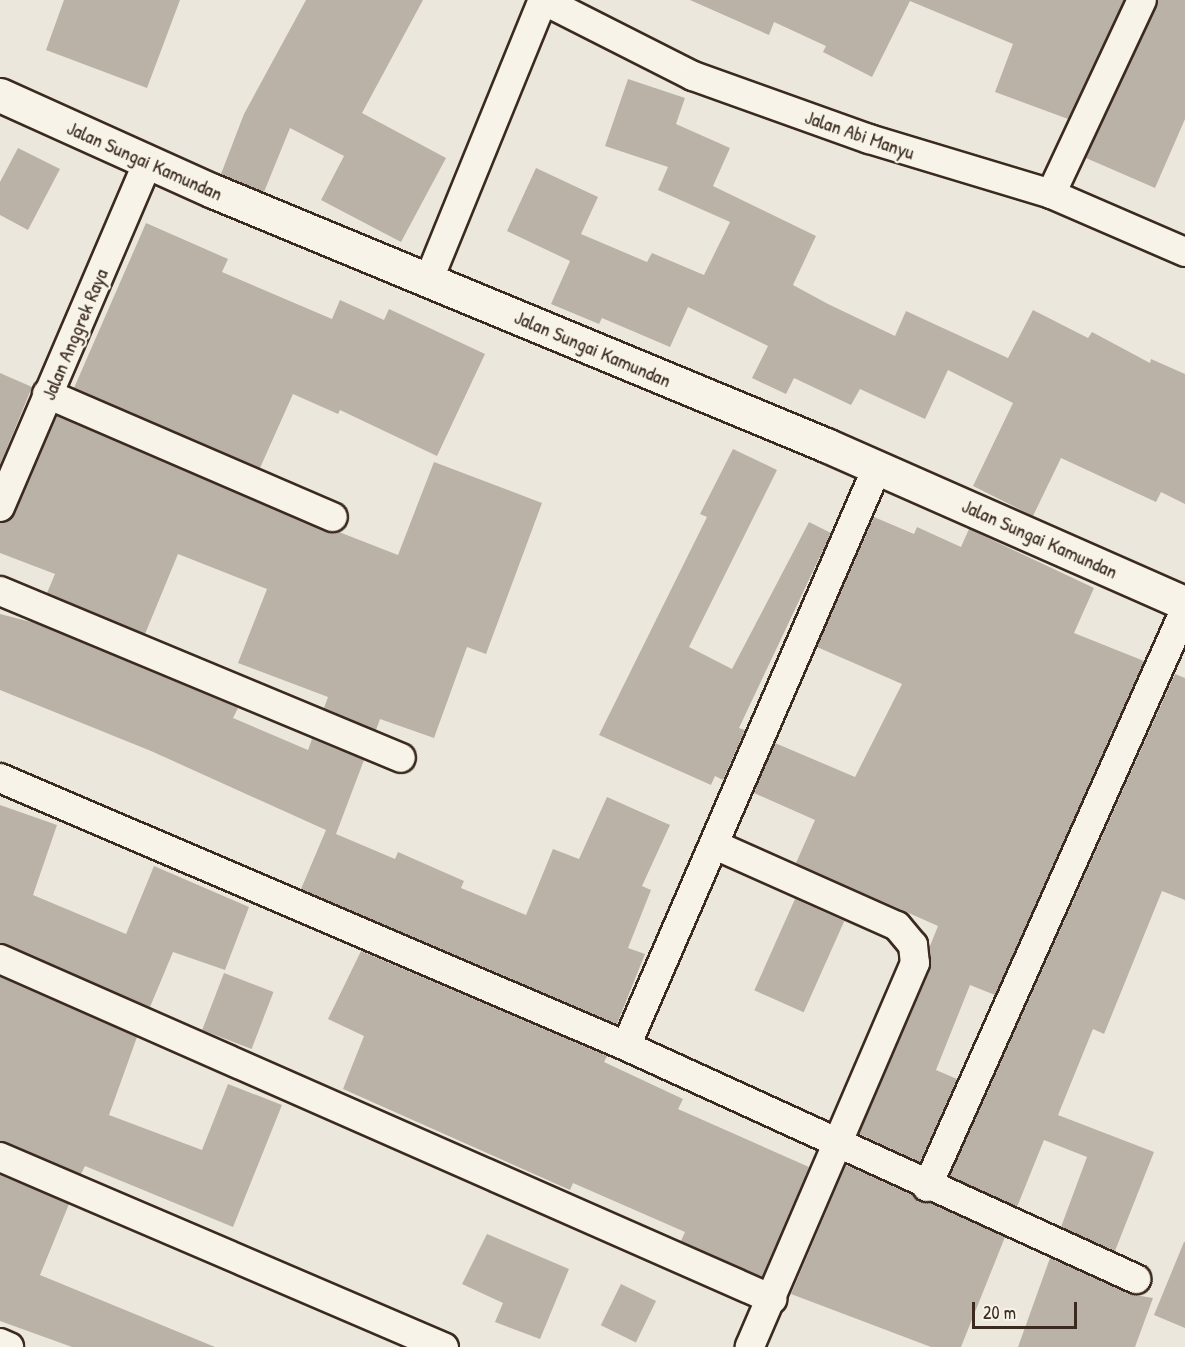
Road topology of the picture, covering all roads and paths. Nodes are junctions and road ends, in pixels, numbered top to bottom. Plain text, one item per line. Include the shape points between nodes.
1 (543, 0) edge
2 (1142, 0) edge
3 (0, 95) edge
4 (148, 161) junction
5 (1051, 194) junction
6 (1185, 252) edge
7 (429, 279) junction
8 (47, 394) junction
9 (877, 468) junction
10 (0, 507) edge
11 (333, 517) dead end
12 (0, 591) edge
13 (1185, 603) edge
14 (1185, 610) edge
15 (401, 759) dead end
16 (0, 778) edge
17 (715, 845) junction
18 (0, 959) edge
19 (626, 1046) junction
20 (838, 1144) junction
21 (0, 1157) edge
22 (927, 1186) junction
23 (1136, 1279) dead end
24 (772, 1299) junction
25 (0, 1343) edge
26 (9, 1347) edge
27 (444, 1347) edge
28 (751, 1347) edge

1 - 5 street, Jalan Abi Manyu via 693,76 869,139
1 - 7 street
2 - 5 street
3 - 4 main road, Jalan Sungai Kamundan
4 - 7 main road, Jalan Sungai Kamundan
4 - 8 street, Jalan Anggrek Raya
5 - 6 street, Jalan Abi Manyu
7 - 9 main road, Jalan Sungai Kamundan
8 - 10 street, Jalan Anggrek Raya
8 - 11 street
9 - 13 main road, Jalan Sungai Kamundan
9 - 17 street
12 - 15 street
14 - 22 street
16 - 19 street
17 - 19 street
17 - 20 street via 897,926 913,945 915,963
18 - 24 street
19 - 20 street
20 - 22 street
20 - 24 street
21 - 27 street
22 - 23 street
24 - 28 street
25 - 26 street

